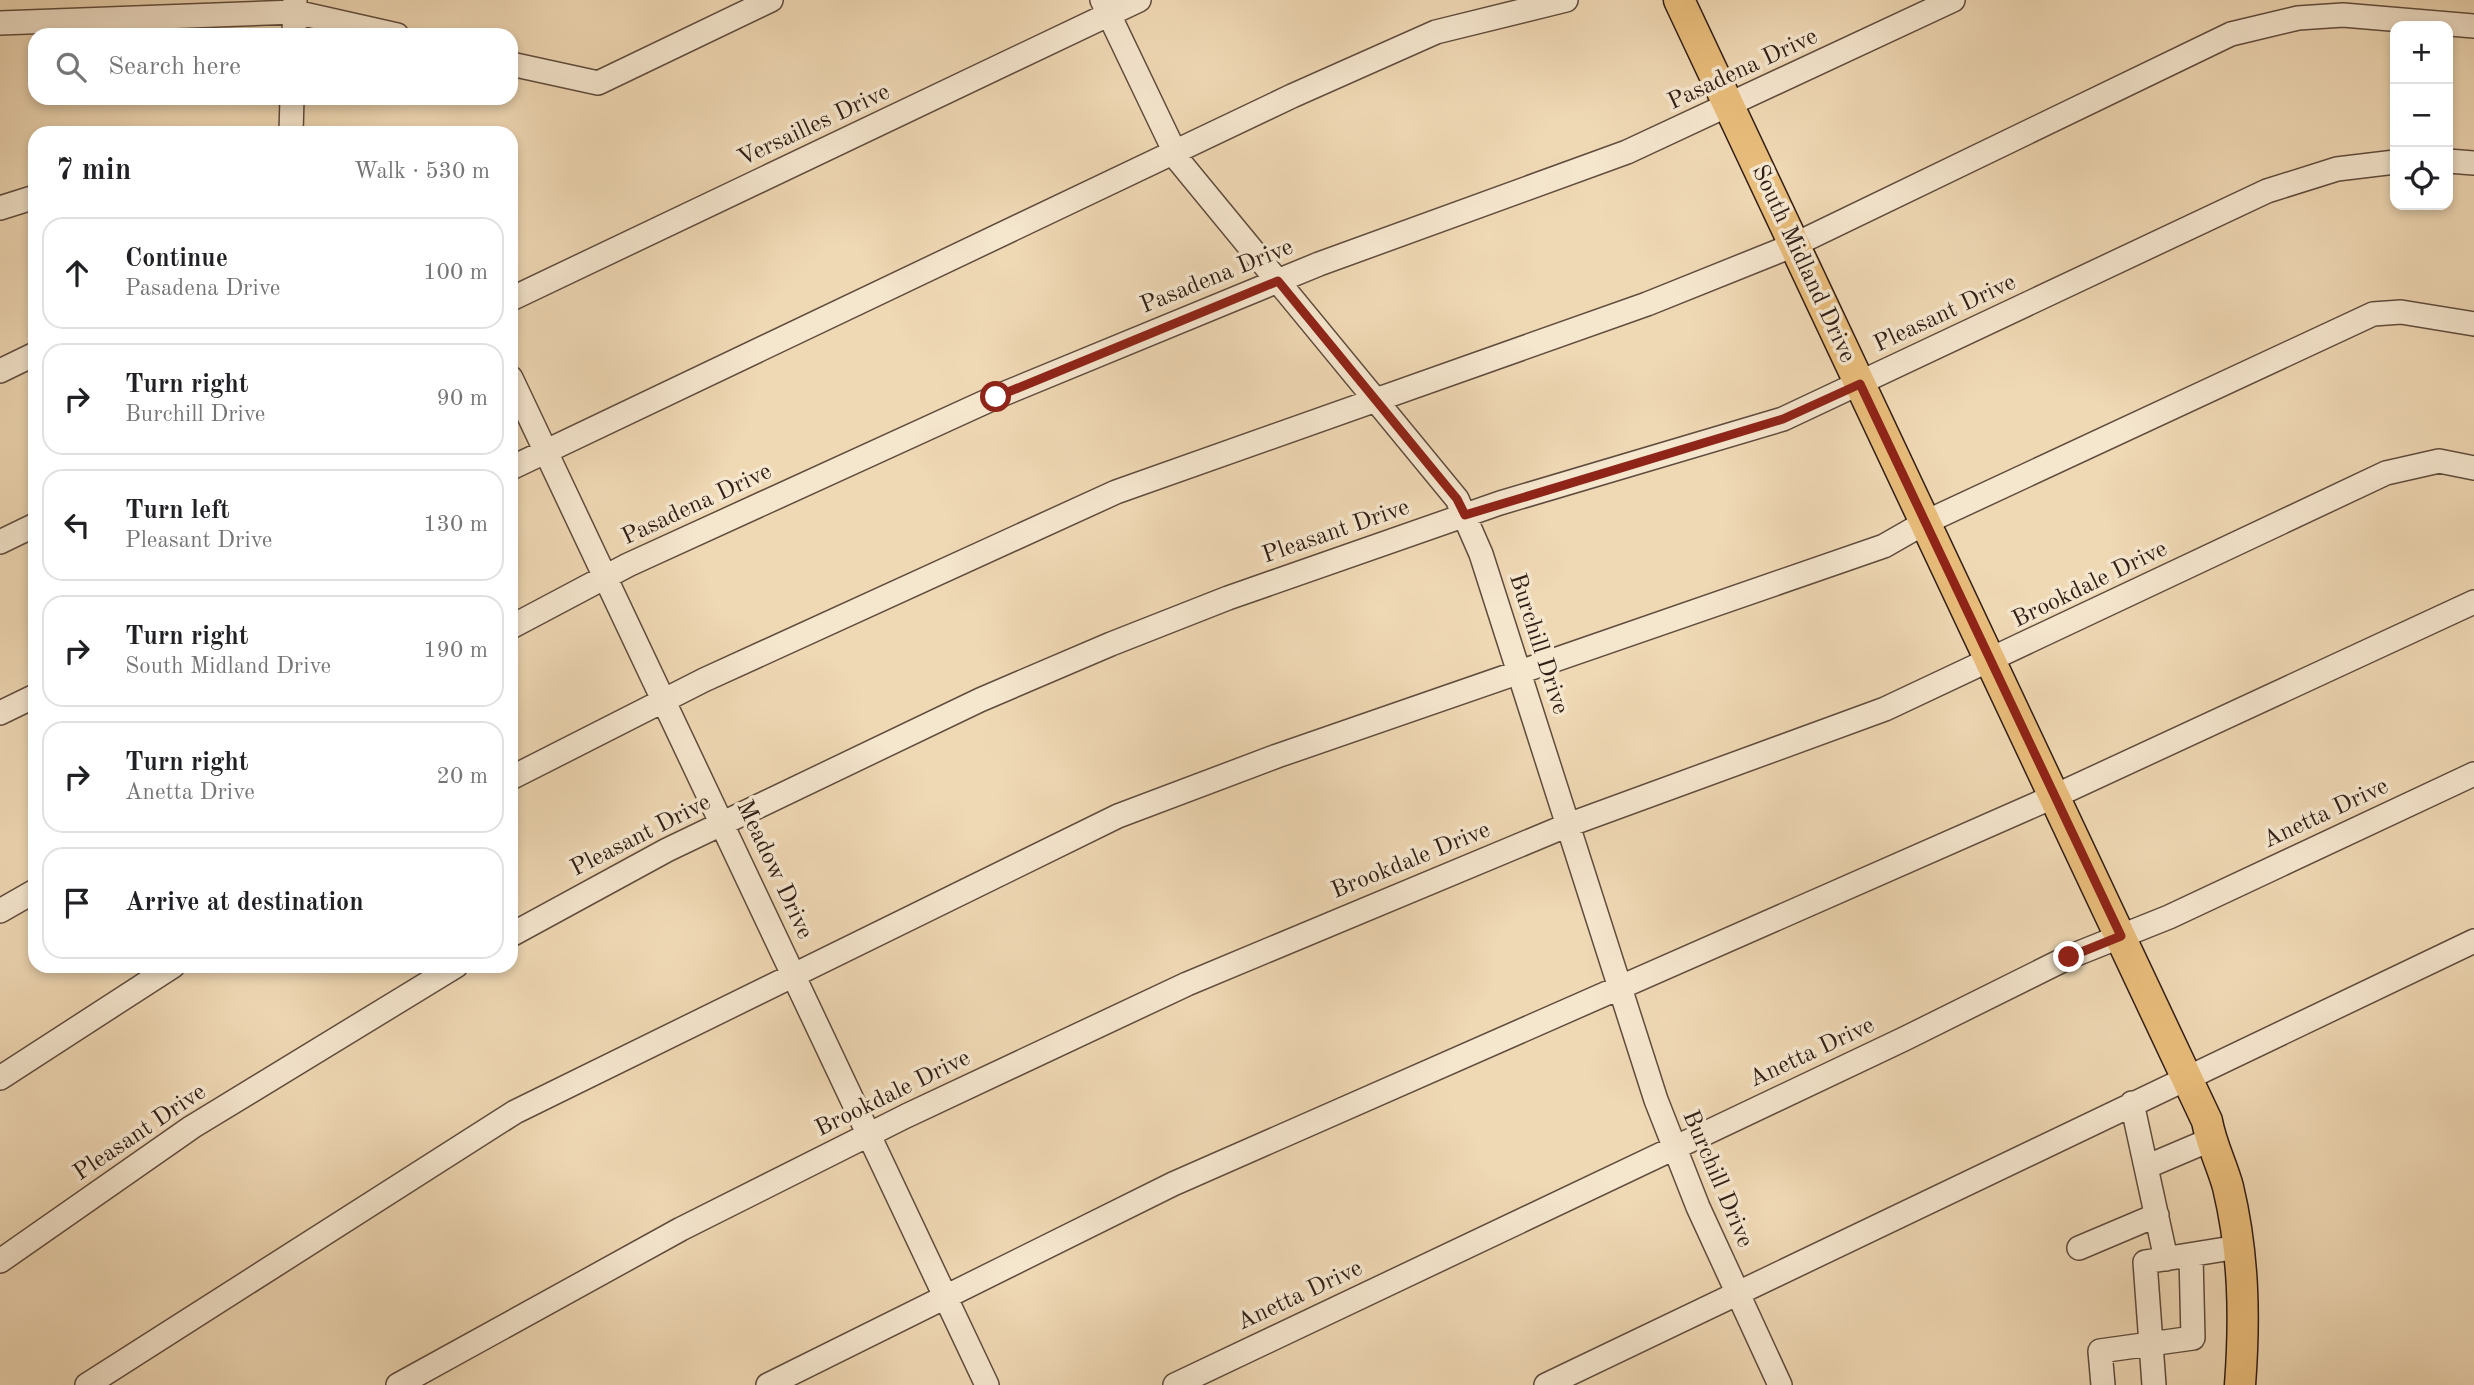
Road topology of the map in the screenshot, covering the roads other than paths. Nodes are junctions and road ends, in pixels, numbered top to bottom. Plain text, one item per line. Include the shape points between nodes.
1 (771, 0) edge
2 (1139, 0) edge
3 (1566, 0) edge
4 (1679, 0) edge
5 (1953, 0) edge
6 (1106, 7) edge
7 (295, 16) edge
8 (0, 23) edge
9 (2474, 26) edge
10 (359, 28) edge
11 (518, 66) edge
12 (292, 105) edge
13 (1728, 106) junction
14 (291, 126) edge
15 (1175, 153) junction
16 (2453, 161) edge
17 (2390, 163) edge
18 (2474, 163) edge
19 (28, 199) edge
20 (0, 208) edge
21 (1794, 245) junction
22 (1278, 281) junction
23 (518, 296) edge
24 (2474, 324) edge
25 (28, 357) edge
26 (0, 371) edge
27 (1860, 384) junction
28 (518, 393) edge
29 (1377, 402) junction
30 (545, 451) junction
31 (518, 464) edge
32 (2474, 468) edge
33 (1465, 515) junction
34 (1926, 522) junction
35 (28, 528) edge
36 (0, 542) edge
37 (605, 578) junction
38 (2474, 602) edge
39 (518, 623) edge
40 (1992, 661) junction
41 (1520, 672) junction
42 (28, 699) edge
43 (663, 699) junction
44 (0, 713) edge
45 (518, 774) edge
46 (2474, 774) edge
47 (2055, 796) junction
48 (723, 823) junction
49 (1568, 825) junction
50 (28, 895) edge
51 (0, 911) edge
52 (518, 931) edge
53 (2121, 936) junction
54 (2474, 941) edge
55 (162, 973) edge
56 (445, 973) edge
57 (794, 974) junction
58 (1621, 989) junction
59 (2187, 1077) junction
60 (0, 1078) edge
61 (2132, 1103) junction
62 (870, 1134) junction
63 (2212, 1139) junction
64 (1674, 1148) junction
65 (2146, 1167) junction
66 (2157, 1215) junction
67 (2238, 1247) junction
68 (2079, 1248) dead end
69 (2191, 1256) junction
70 (2166, 1259) junction
71 (0, 1261) edge
72 (1738, 1294) junction
73 (945, 1295) junction
74 (2151, 1345) junction
75 (87, 1385) edge
76 (398, 1385) edge
77 (768, 1385) edge
78 (988, 1385) edge
79 (1175, 1385) edge
80 (1546, 1385) edge
81 (1780, 1385) edge
82 (2102, 1385) edge
83 (2154, 1385) edge
84 (2240, 1385) edge

1 - 11 street via 598,83
2 - 6 street, Versailles Drive
3 - 15 street via 1436,32
4 - 13 main road, South Midland Drive
5 - 13 street, Pasadena Drive
6 - 15 street, Burchill Drive
6 - 23 street, Versailles Drive
7 - 8 street
7 - 10 street
9 - 21 street via 2343,15 2298,18 2231,34
12 - 14 street
13 - 21 main road, South Midland Drive
13 - 22 street, Pasadena Drive via 1627,152
15 - 22 street, Burchill Drive
15 - 30 street
16 - 18 street
17 - 27 street, Pleasant Drive via 2337,169 2267,191
19 - 20 street
21 - 27 main road, South Midland Drive
21 - 29 street
22 - 29 street, Burchill Drive
22 - 37 street, Pasadena Drive via 961,412
24 - 34 street via 2401,312 2373,314
25 - 26 street
27 - 33 street, Pleasant Drive via 1783,419
27 - 34 main road, South Midland Drive
28 - 30 street, Meadow Drive
29 - 33 street, Burchill Drive via 1457,499
29 - 43 street via 1116,492
30 - 31 street
30 - 37 street, Meadow Drive
32 - 40 street, Brookdale Drive via 2439,461 2386,473
33 - 41 street, Burchill Drive
33 - 48 street, Pleasant Drive via 1111,644 980,700
34 - 40 main road, South Midland Drive
34 - 41 street via 1884,546
35 - 36 street
37 - 39 street, Pasadena Drive
37 - 43 street, Meadow Drive
38 - 47 street
40 - 47 main road, South Midland Drive
40 - 49 street, Brookdale Drive via 1885,709
41 - 49 street, Burchill Drive
41 - 57 street via 1118,816
42 - 44 street
43 - 45 street
43 - 48 street, Meadow Drive
46 - 53 street, Anetta Drive
47 - 53 main road, South Midland Drive
47 - 58 street
48 - 52 street, Pleasant Drive
48 - 57 street, Meadow Drive
49 - 58 street, Burchill Drive
49 - 62 street, Brookdale Drive via 1187,984
50 - 51 street
53 - 59 main road, South Midland Drive
53 - 64 street, Anetta Drive
54 - 59 street
55 - 60 street
56 - 71 street, Pleasant Drive via 192,1127
57 - 62 street, Meadow Drive
57 - 75 street via 515,1112
58 - 64 street, Burchill Drive
58 - 73 street via 1173,1184
59 - 61 street
59 - 63 main road, South Midland Drive
61 - 65 street
61 - 72 street
62 - 73 street, Meadow Drive
62 - 76 street, Brookdale Drive via 681,1229
63 - 65 street
63 - 67 main road, South Midland Drive via 2227,1185
64 - 72 street, Burchill Drive
64 - 79 street, Anetta Drive
65 - 66 street
66 - 68 street
66 - 70 street
67 - 69 street
67 - 84 main road, South Midland Drive via 2245,1308
69 - 70 street
69 - 74 street via 2193,1338
70 - 74 street via 2145,1262
72 - 80 street
72 - 81 street, Burchill Drive
73 - 77 street
73 - 78 street, Meadow Drive
74 - 82 street via 2100,1351
74 - 83 street

